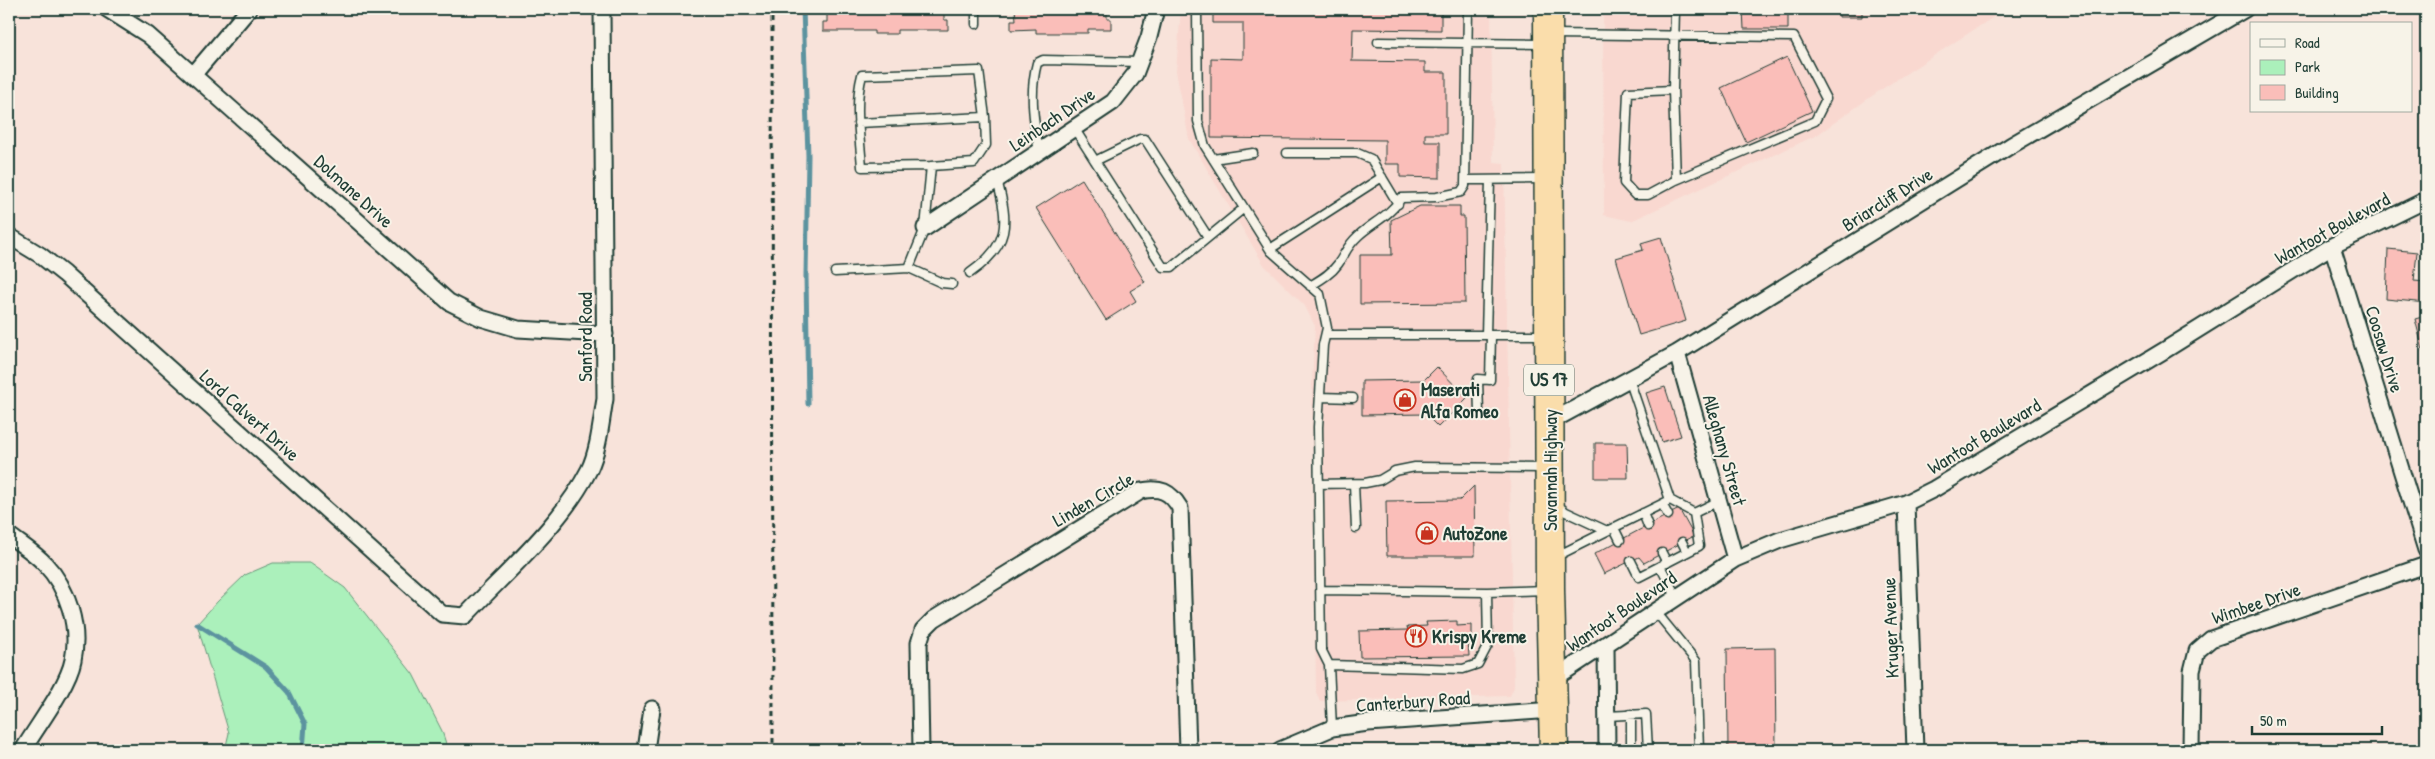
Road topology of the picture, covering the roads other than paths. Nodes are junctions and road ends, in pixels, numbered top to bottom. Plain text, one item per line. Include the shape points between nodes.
1 (106, 9) edge
2 (248, 9) edge
3 (602, 9) edge
4 (976, 9) edge
5 (1156, 9) edge
6 (1197, 9) edge
7 (1468, 9) edge
8 (1675, 9) edge
9 (2245, 9) edge
10 (976, 24) dead end
11 (1548, 29) edge
12 (1675, 36) junction
13 (1378, 42) dead end
14 (1468, 42) junction
15 (1140, 62) junction
16 (193, 75) junction
17 (1674, 90) junction
18 (985, 117) junction
19 (858, 123) junction
20 (1074, 128) junction
21 (1039, 152) junction
22 (1253, 153) dead end
23 (1287, 153) dead end
24 (1213, 159) junction
25 (1095, 161) junction
26 (931, 166) junction
27 (1382, 177) junction
28 (1549, 179) junction
29 (997, 180) junction
30 (1465, 180) junction
31 (1490, 180) junction
32 (1676, 180) junction
33 (2426, 200) edge
34 (1398, 204) junction
35 (1244, 208) junction
36 (925, 228) junction
37 (9, 236) edge
38 (1208, 238) junction
39 (2332, 246) junction
40 (1270, 248) junction
41 (909, 268) junction
42 (835, 272) dead end
43 (970, 273) dead end
44 (952, 284) dead end
45 (1310, 286) junction
46 (605, 334) junction
47 (1326, 335) junction
48 (1488, 335) junction
49 (1549, 335) junction
50 (1677, 353) junction
51 (1629, 379) junction
52 (1320, 397) junction
53 (1353, 398) dead end
54 (1478, 413) dead end
55 (1550, 422) junction
56 (1551, 468) junction
57 (1319, 484) junction
58 (1354, 484) junction
59 (1551, 499) junction
60 (1718, 501) junction
61 (1666, 502) junction
62 (1906, 504) junction
63 (1643, 513) junction
64 (1694, 513) junction
65 (1668, 515) dead end
66 (1648, 526) dead end
67 (1356, 528) dead end
68 (1610, 529) junction
69 (9, 535) edge
70 (1620, 540) dead end
71 (1682, 542) dead end
72 (2426, 550) edge
73 (1687, 552) junction
74 (1662, 553) dead end
75 (1550, 558) junction
76 (1735, 558) junction
77 (1631, 561) dead end
78 (1663, 565) junction
79 (2426, 565) edge
80 (1321, 590) junction
81 (1550, 590) junction
82 (1487, 592) junction
83 (1677, 598) junction
84 (1656, 612) junction
85 (466, 616) joint
86 (1606, 646) junction
87 (1329, 665) junction
88 (1552, 680) junction
89 (652, 709) dead end
90 (1553, 710) junction
91 (1631, 714) junction
92 (1607, 716) junction
93 (1332, 728) junction
94 (23, 750) edge
95 (646, 750) edge
96 (921, 750) edge
97 (1188, 750) edge
98 (1280, 750) edge
99 (1554, 750) edge
100 (1608, 750) edge
101 (1631, 750) edge
102 (1648, 750) edge
103 (1699, 750) edge
104 (1915, 750) edge
105 (2191, 750) edge

1 - 16 street, Dolmane Drive via 148,35
2 - 16 street
3 - 46 street, Sanford Road
4 - 10 lane
5 - 15 street, Leinbach Drive
6 - 24 lane via 1198,121 1205,146
7 - 14 lane
8 - 12 lane
9 - 50 street, Briarcliff Drive via 2010,146
11 - 12 lane
11 - 14 lane
11 - 28 highway, Savannah Highway / US 17
12 - 17 lane
12 - 32 lane via 1794,37 1826,99 1815,121
13 - 14 lane
14 - 30 lane
15 - 20 street, Leinbach Drive via 1135,74 1113,102
15 - 21 lane via 1043,60 1037,64 1032,114
16 - 46 street, Dolmane Drive via 449,302 481,318 518,329
17 - 32 lane
17 - 32 lane via 1628,92 1624,183 1635,195 1648,195
18 - 19 lane
18 - 19 lane via 979,71 862,75 858,88
18 - 26 lane via 986,145 974,163
19 - 26 lane via 862,167
20 - 21 street, Leinbach Drive
20 - 25 lane
21 - 29 street, Leinbach Drive
22 - 24 lane
23 - 27 lane via 1358,153 1370,159
24 - 35 lane
25 - 38 lane via 1145,139
25 - 38 lane via 1163,267 1172,267
26 - 36 lane
27 - 34 lane
27 - 40 lane
28 - 31 lane
28 - 49 highway, Savannah Highway / US 17
29 - 36 street, Leinbach Drive
29 - 43 lane via 1003,199 1005,224 999,248
30 - 31 lane
30 - 34 lane via 1461,192 1401,198
31 - 48 lane
33 - 39 street, Wantoot Boulevard
34 - 45 lane via 1358,235 1338,264
35 - 38 lane
35 - 40 lane
36 - 41 lane
37 - 85 street, Lord Calvert Drive via 64,274 442,614
39 - 62 street, Wantoot Boulevard via 2141,365
39 - 72 street, Coosaw Drive
40 - 45 lane
41 - 42 lane
41 - 44 lane via 942,283
45 - 47 lane via 1320,294
46 - 85 street, Sanford Road via 605,399 599,438 589,469 565,510
47 - 48 lane
47 - 52 lane
48 - 49 lane
48 - 54 lane via 1490,380 1478,379
49 - 55 highway, Savannah Highway / US 17
50 - 51 street, Briarcliff Drive
50 - 60 street, Alleghany Street
51 - 55 street, Briarcliff Drive
51 - 61 lane
52 - 53 lane
52 - 57 lane
55 - 56 highway, Savannah Highway / US 17
56 - 58 lane via 1415,467 1380,480
56 - 59 highway, Savannah Highway / US 17
57 - 58 lane
57 - 80 lane
58 - 67 lane
59 - 68 lane via 1566,512
59 - 75 highway, Savannah Highway / US 17
60 - 64 lane
60 - 76 street, Alleghany Street
61 - 63 lane
61 - 64 lane
61 - 65 lane
62 - 76 street, Wantoot Boulevard via 1780,540
62 - 104 street, Kruger Avenue
63 - 66 lane
63 - 68 lane
64 - 73 lane via 1699,546
68 - 70 lane
68 - 75 lane
69 - 94 street via 45,563 64,590 74,624 73,660 64,683
71 - 73 lane
73 - 78 lane
74 - 78 lane
75 - 81 highway, Savannah Highway / US 17
76 - 83 street, Wantoot Boulevard
77 - 78 lane via 1640,577
78 - 83 lane
79 - 105 street, Wimbee Drive via 2211,639 2197,651 2192,671
80 - 82 lane
80 - 87 lane via 1321,649
81 - 82 lane
81 - 88 highway, Savannah Highway / US 17
82 - 87 lane via 1488,644 1478,664 1463,669
83 - 84 street, Wantoot Boulevard
84 - 86 street, Wantoot Boulevard
84 - 103 lane via 1696,661
86 - 88 street, Wantoot Boulevard
86 - 92 street
87 - 93 lane
88 - 90 highway, Savannah Highway / US 17
89 - 95 street
90 - 93 street, Canterbury Road
90 - 99 highway, Savannah Highway / US 17
91 - 92 lane
91 - 101 lane
91 - 102 lane via 1646,714
92 - 100 street
93 - 98 street, Canterbury Road
96 - 97 street, Linden Circle via 919,643 923,630 934,619 1124,501 1154,488 1173,496 1180,508

